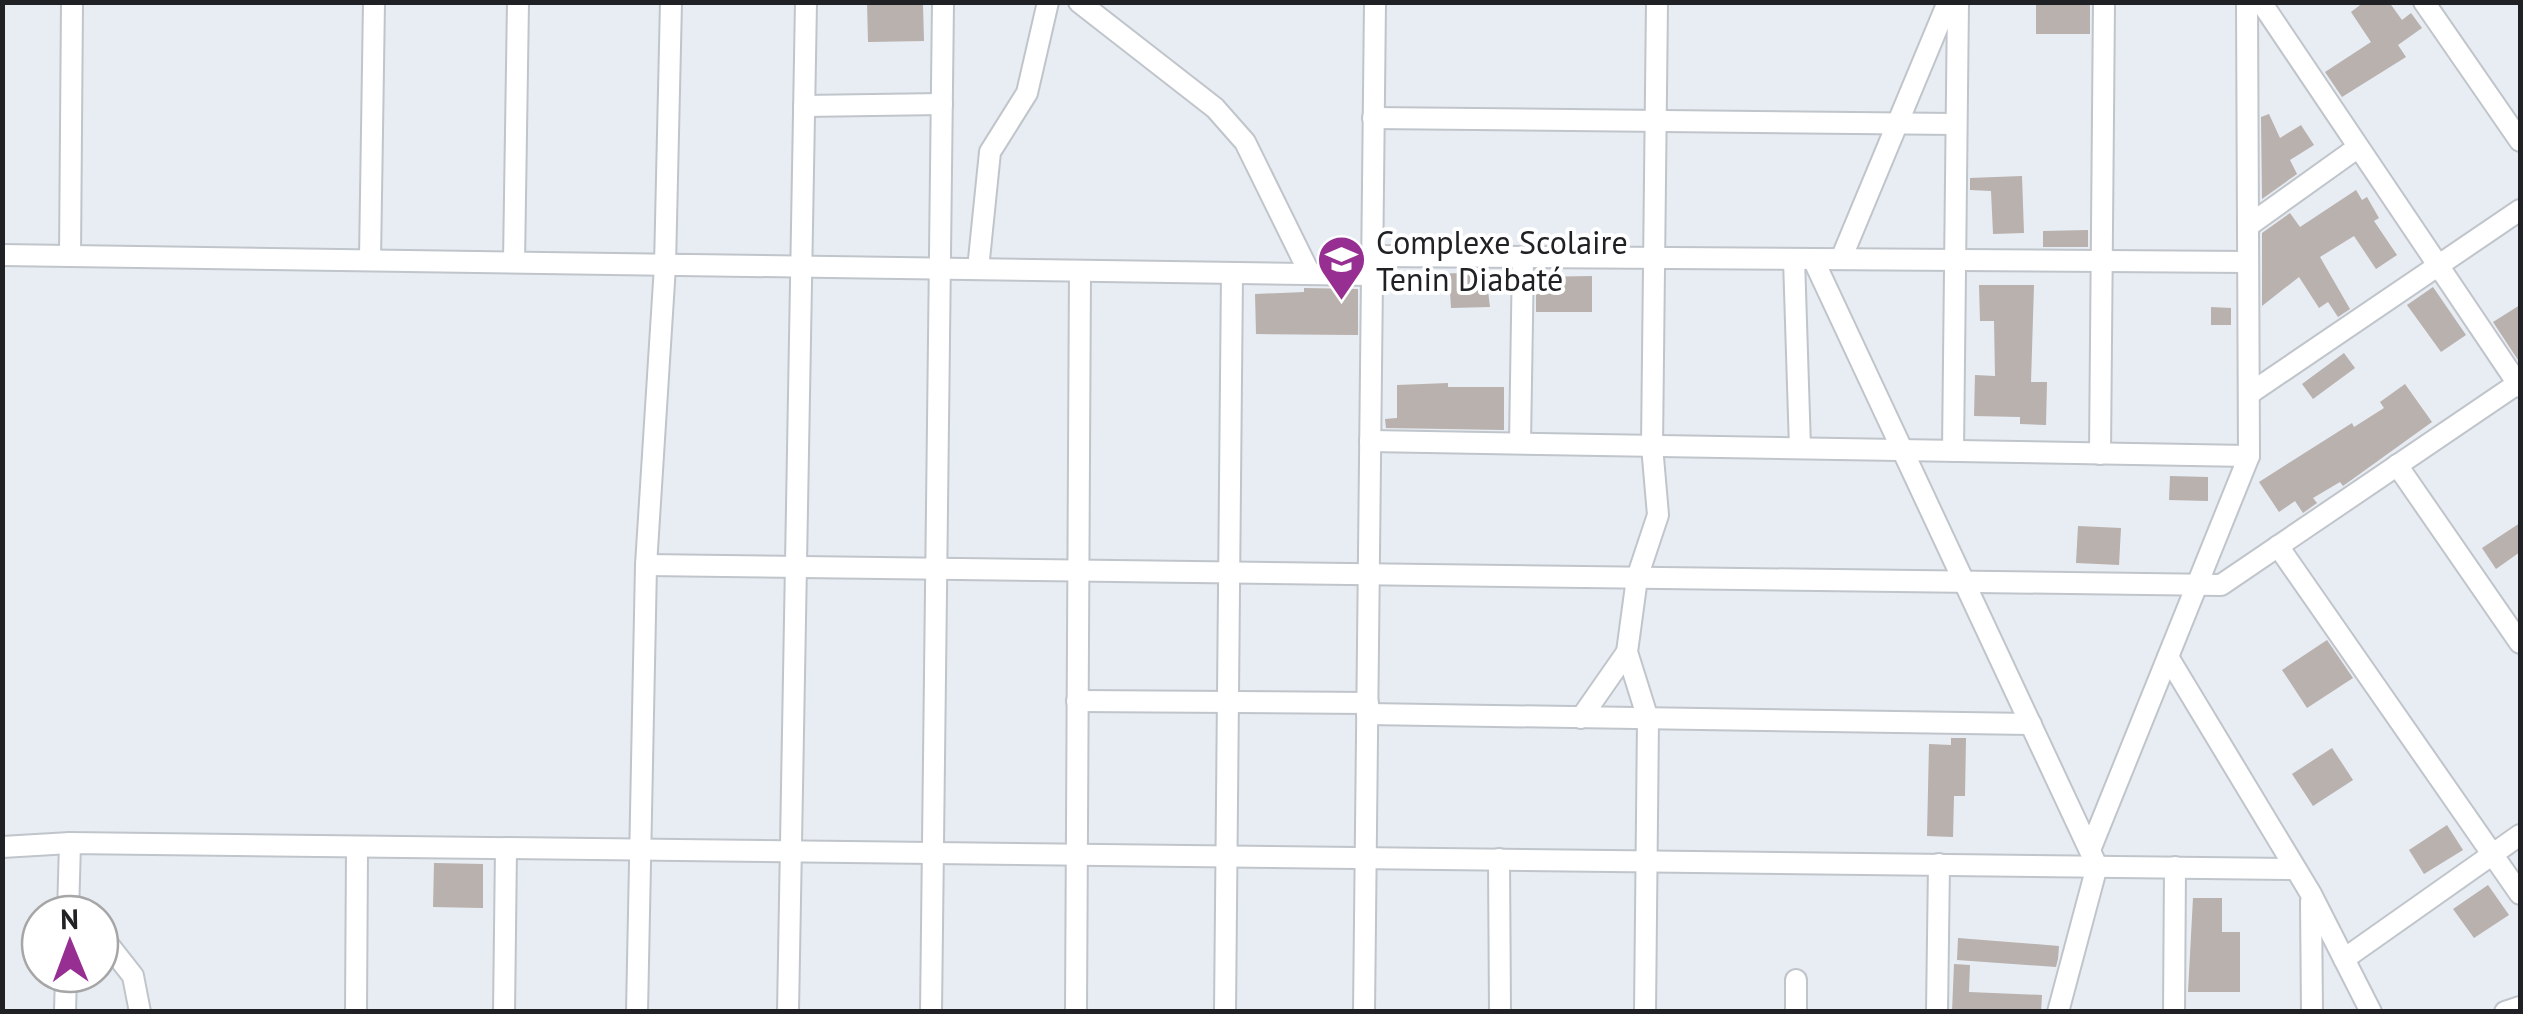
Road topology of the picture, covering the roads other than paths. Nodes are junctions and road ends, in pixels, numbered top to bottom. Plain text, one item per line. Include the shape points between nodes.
1 (72, 2) edge
2 (374, 2) edge
3 (518, 2) edge
4 (671, 2) edge
5 (806, 2) edge
6 (943, 2) edge
7 (1048, 2) edge
8 (1079, 2) edge
9 (1374, 2) edge
10 (1657, 2) edge
11 (1948, 2) edge
12 (1958, 2) edge
13 (2104, 2) edge
14 (2247, 2) edge
15 (2262, 2) edge
16 (2424, 2) edge
17 (942, 104) junction
18 (804, 106) junction
19 (1373, 118) junction
20 (1655, 121) junction
21 (1898, 123) junction
22 (1956, 124) junction
23 (2520, 141) edge
24 (2357, 148) junction
25 (2520, 210) edge
26 (2248, 226) junction
27 (2, 255) edge
28 (70, 256) junction
29 (1523, 257) junction
30 (1654, 258) junction
31 (1804, 259) junction
32 (370, 260) junction
33 (1841, 260) junction
34 (1955, 260) junction
35 (2102, 261) junction
36 (514, 262) junction
37 (2248, 262) junction
38 (665, 266) junction
39 (802, 266) junction
40 (1372, 266) junction
41 (2438, 266) junction
42 (940, 268) junction
43 (978, 269) junction
44 (1080, 270) junction
45 (1232, 273) junction
46 (1310, 274) junction
47 (2520, 384) edge
48 (2249, 394) junction
49 (1370, 441) junction
50 (1520, 443) junction
51 (1652, 446) junction
52 (1800, 448) junction
53 (1899, 450) junction
54 (1953, 451) junction
55 (2100, 454) junction
56 (2250, 456) junction
57 (2398, 465) junction
58 (2278, 546) junction
59 (646, 565) junction
60 (796, 567) junction
61 (936, 569) junction
62 (1078, 570) junction
63 (1229, 572) junction
64 (1369, 574) junction
65 (1636, 578) junction
66 (1962, 582) junction
67 (2198, 584) junction
68 (2520, 643) edge
69 (1627, 652) junction
70 (2168, 657) junction
71 (1078, 701) junction
72 (1228, 702) junction
73 (1368, 708) junction
74 (1581, 718) junction
75 (1648, 719) junction
76 (2031, 724) junction
77 (2520, 835) edge
78 (70, 843) junction
79 (2, 847) edge
80 (506, 848) junction
81 (356, 849) junction
82 (641, 849) junction
83 (791, 851) junction
84 (932, 852) junction
85 (1077, 854) junction
86 (2493, 854) junction
87 (1226, 856) junction
88 (1366, 857) junction
89 (2094, 858) junction
90 (1500, 859) junction
91 (1647, 861) junction
92 (1939, 864) junction
93 (2175, 867) junction
94 (2296, 869) junction
95 (72, 894) edge
96 (2312, 894) junction
97 (2520, 894) edge
98 (2344, 958) junction
99 (120, 959) edge
100 (1796, 980) dead end
101 (2520, 1007) edge
102 (140, 1012) edge
103 (356, 1012) edge
104 (504, 1012) edge
105 (638, 1012) edge
106 (788, 1012) edge
107 (931, 1012) edge
108 (1076, 1012) edge
109 (1224, 1012) edge
110 (1364, 1012) edge
111 (1500, 1012) edge
112 (1645, 1012) edge
113 (1796, 1012) edge
114 (1937, 1012) edge
115 (2058, 1012) edge
116 (2174, 1012) edge
117 (2312, 1012) edge
118 (2371, 1012) edge
119 (2505, 1012) edge

1 - 28 street
2 - 32 street
3 - 36 street
4 - 38 street
5 - 18 street
6 - 17 street
7 - 43 street via 1027,93 990,152
8 - 46 street via 1235,130
9 - 19 street
10 - 20 street
11 - 21 street
12 - 22 street
13 - 35 street
14 - 26 street
15 - 24 street
16 - 23 street
17 - 18 street
17 - 42 street
18 - 39 street
19 - 20 street
19 - 40 street
20 - 21 street
20 - 30 street
21 - 22 street
21 - 33 street
22 - 34 street
24 - 26 street
24 - 41 street
25 - 41 street
26 - 37 street
27 - 28 street
28 - 32 street
29 - 30 street
29 - 40 street
29 - 50 street
30 - 31 street
30 - 51 street
31 - 33 street
31 - 52 street
31 - 53 street
32 - 36 street
33 - 34 street
34 - 35 street
34 - 54 street
35 - 37 street
35 - 55 street
36 - 38 street
37 - 48 street
38 - 39 street
38 - 59 street
39 - 42 street
39 - 60 street
40 - 46 street
40 - 49 street
41 - 47 street
41 - 48 street
42 - 43 street
42 - 61 street
43 - 44 street
44 - 45 street
44 - 62 street
45 - 46 street
45 - 63 street
47 - 57 street
48 - 56 street
49 - 50 street
49 - 64 street
50 - 51 street
51 - 52 street
51 - 65 street via 1658,516
52 - 53 street
53 - 54 street
53 - 66 street
54 - 55 street
55 - 56 street
56 - 67 street
57 - 58 street
57 - 68 street
58 - 67 street via 2220,585
58 - 86 street
59 - 60 street
59 - 82 street
60 - 61 street
60 - 83 street
61 - 62 street
61 - 84 street
62 - 63 street
62 - 71 street
63 - 64 street
63 - 72 street
64 - 65 street
64 - 73 street
65 - 66 street
65 - 69 street
66 - 67 street
66 - 76 street
67 - 70 street
69 - 74 street
69 - 75 street
70 - 89 street
70 - 94 street
71 - 72 street
71 - 85 street
72 - 73 street
72 - 87 street
73 - 74 street
73 - 88 street
74 - 75 street
75 - 76 street
75 - 91 street
76 - 89 street
77 - 86 street
78 - 79 street
78 - 81 street
78 - 95 street
80 - 81 street
80 - 82 street
80 - 104 street
81 - 103 street
82 - 83 street
82 - 105 street
83 - 84 street
83 - 106 street
84 - 85 street
84 - 107 street
85 - 87 street
85 - 108 street
86 - 97 street
86 - 98 street
87 - 88 street
87 - 109 street
88 - 90 street
88 - 110 street
89 - 92 street
89 - 93 street
89 - 115 street
90 - 91 street
90 - 111 street
91 - 92 street
91 - 112 street
92 - 114 street
93 - 94 street
93 - 116 street
94 - 96 street
96 - 98 street
96 - 117 street
98 - 118 street
99 - 102 street via 133,976
100 - 113 street
101 - 119 street

